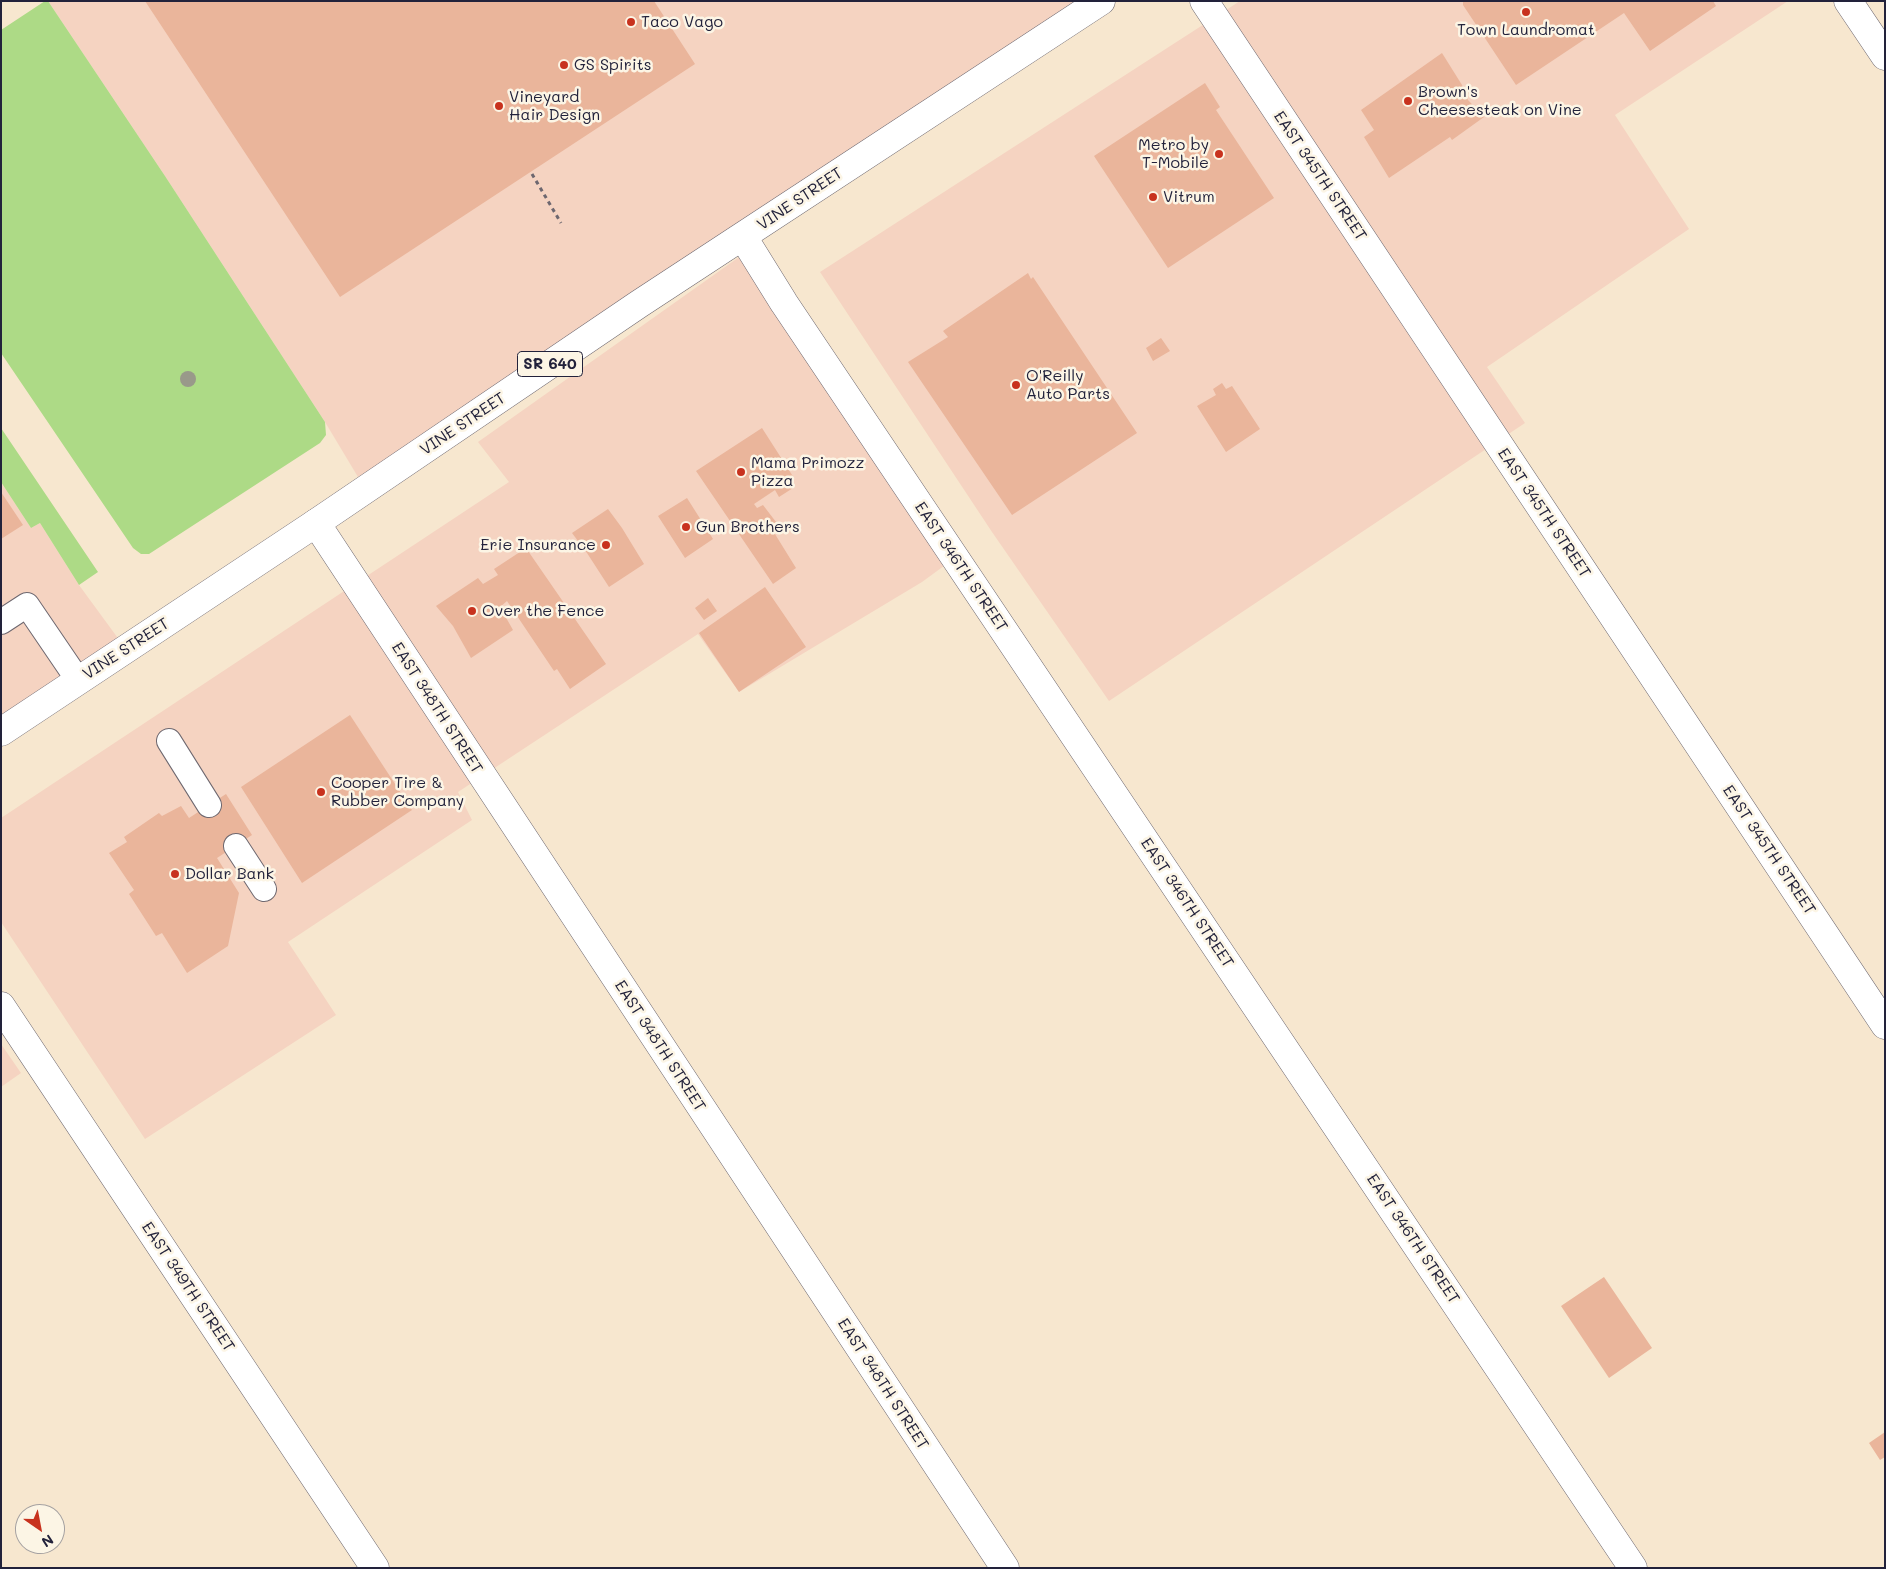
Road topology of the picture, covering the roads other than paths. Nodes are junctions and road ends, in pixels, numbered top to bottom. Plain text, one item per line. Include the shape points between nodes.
1 (1101, 1) edge
2 (1204, 1) edge
3 (1848, 1) edge
4 (1885, 56) edge
5 (743, 237) junction
6 (316, 524) junction
7 (1, 622) edge
8 (78, 680) junction
9 (1, 732) edge
10 (169, 742) dead end
11 (209, 805) dead end
12 (236, 846) dead end
13 (264, 889) dead end
14 (1, 1006) edge
15 (1885, 1025) edge
16 (375, 1568) edge
17 (1005, 1568) edge
18 (1633, 1568) edge

1 - 5 street, VINE STREET / SR 640
2 - 15 street, EAST 345TH STREET
3 - 4 street
5 - 6 street, VINE STREET / SR 640
5 - 18 street, EAST 346TH STREET via 784,303
6 - 8 street, VINE STREET / SR 640
6 - 17 street, EAST 348TH STREET
7 - 8 lane via 26,605
8 - 9 street, VINE STREET / SR 640
10 - 11 lane
12 - 13 lane
14 - 16 street, EAST 349TH STREET

